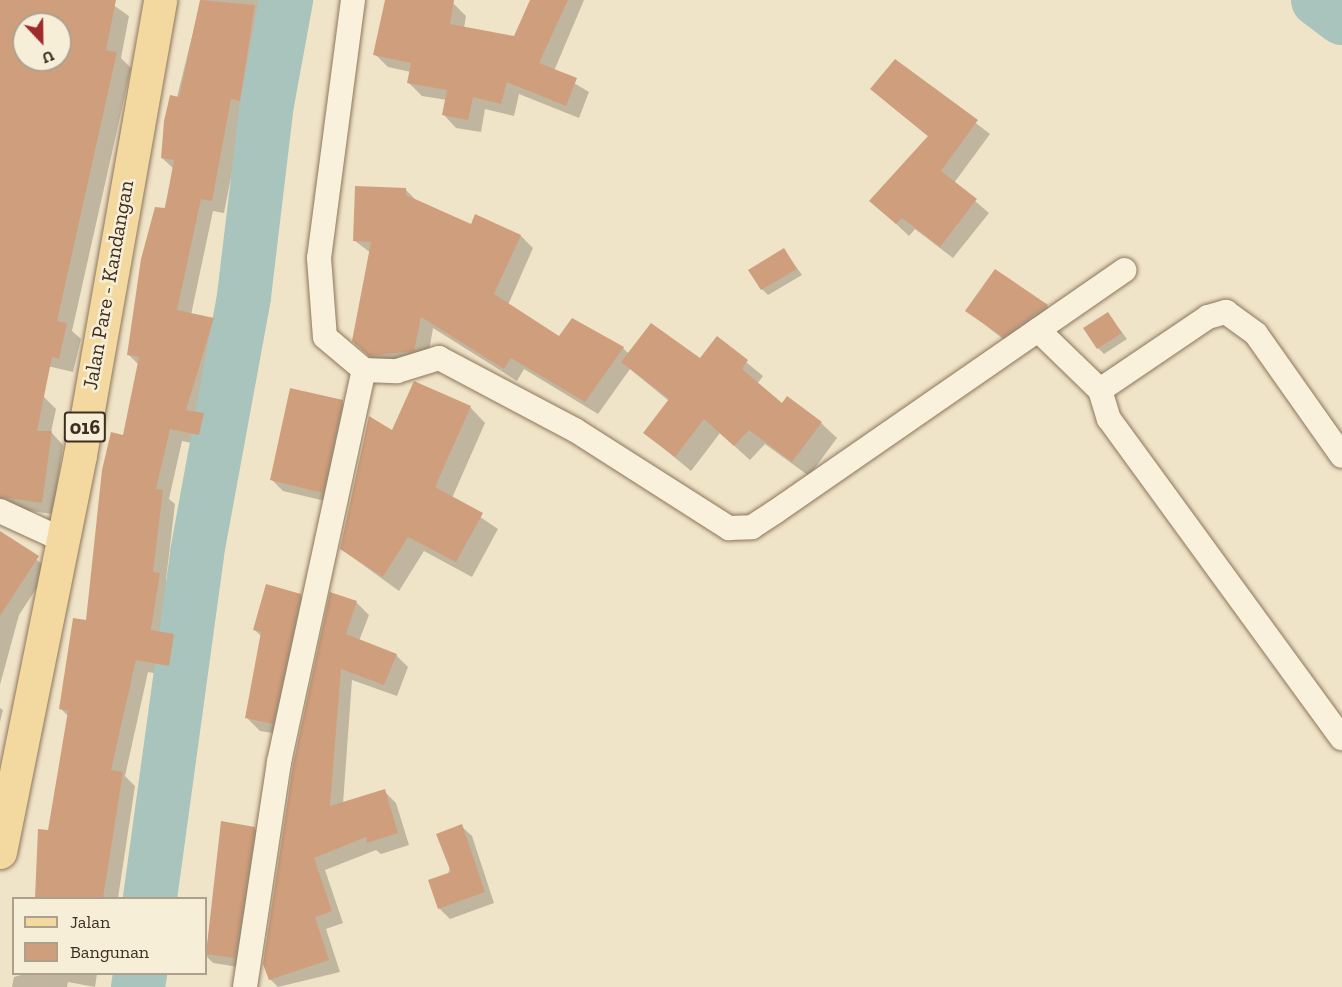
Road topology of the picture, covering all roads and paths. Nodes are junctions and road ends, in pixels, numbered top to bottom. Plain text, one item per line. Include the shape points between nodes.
1 (160, 0) edge
2 (353, 0) edge
3 (1124, 270) dead end
4 (1038, 330) junction
5 (364, 370) junction
6 (1100, 390) junction
7 (1342, 456) edge
8 (0, 511) edge
9 (63, 540) junction
10 (1342, 738) edge
11 (0, 852) edge
12 (245, 987) edge

1 - 9 main road, Jalan Pare - Kandangan / 016
2 - 5 street via 320,258 325,337
3 - 4 street
4 - 5 street via 743,530 716,522 574,430 439,358 397,371
4 - 6 street
5 - 12 street via 279,762
6 - 7 street via 1208,317 1226,312 1256,334
6 - 10 street via 1108,419
8 - 9 street
9 - 11 main road, Jalan Pare - Kandangan / 016

